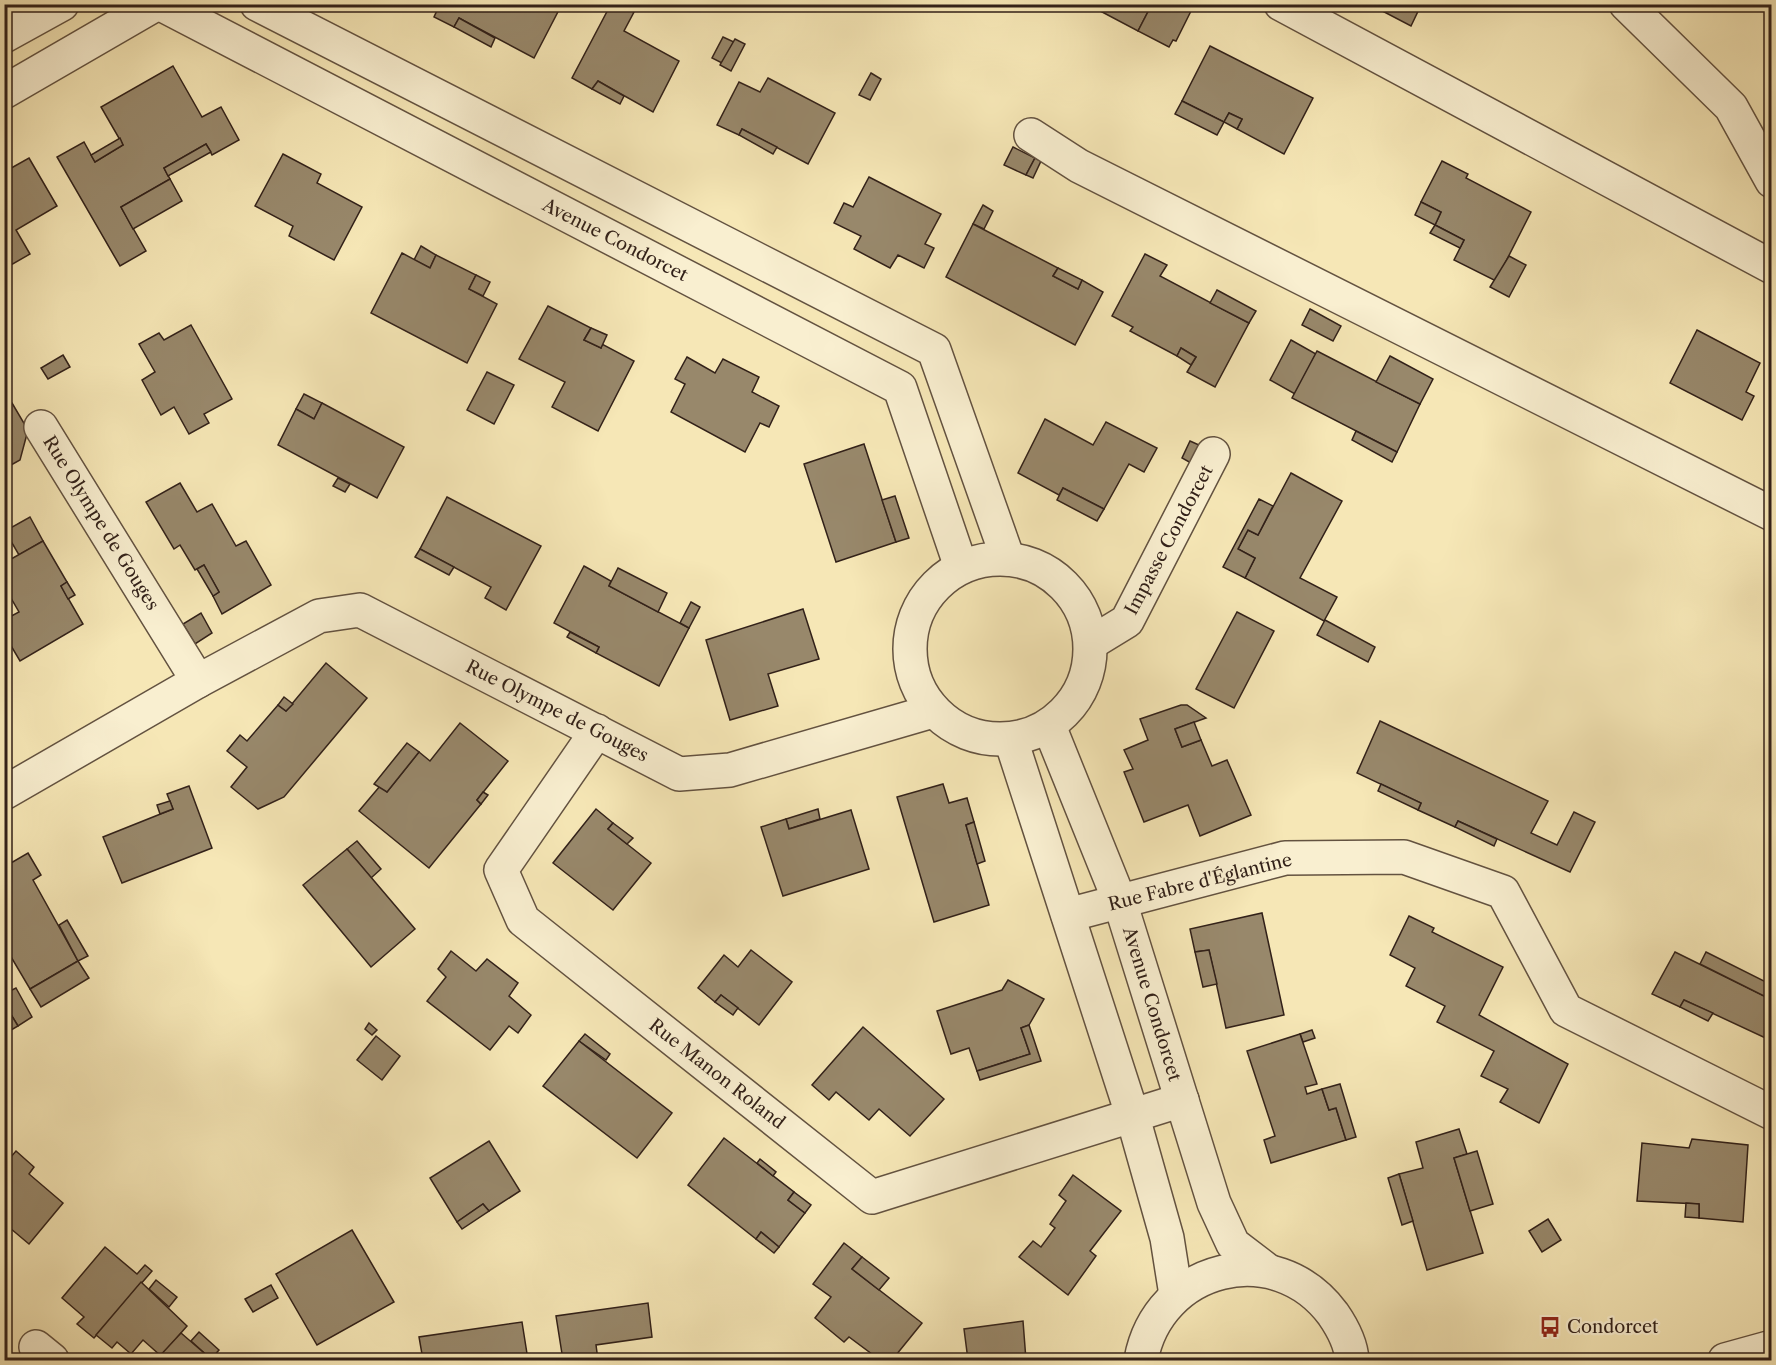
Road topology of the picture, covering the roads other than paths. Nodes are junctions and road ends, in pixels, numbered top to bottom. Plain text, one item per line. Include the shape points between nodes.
1 (62, 4) edge
2 (156, 4) edge
3 (161, 4) edge
4 (257, 4) edge
5 (1281, 4) edge
6 (1626, 4) edge
7 (4, 36) edge
8 (4, 92) edge
9 (1031, 135) dead end
10 (1772, 182) edge
11 (1772, 267) edge
12 (41, 427) dead end
13 (1213, 454) dead end
14 (1772, 514) edge
15 (1008, 559) junction
16 (961, 567) junction
17 (1091, 643) junction
18 (198, 681) junction
19 (933, 711) junction
20 (1049, 726) junction
21 (597, 731) junction
22 (1011, 740) junction
23 (4, 793) edge
24 (1120, 902) junction
25 (1068, 915) junction
26 (1182, 1100) junction
27 (1772, 1113) edge
28 (1131, 1114) junction
29 (1267, 1270) junction
30 (1176, 1295) junction
31 (1772, 1347) edge
32 (1356, 1359) edge
33 (1141, 1360) edge
34 (1725, 1360) edge

1 - 7 street
2 - 8 street
3 - 16 street, Avenue Condorcet via 900,388
4 - 15 street via 934,350
5 - 11 street
6 - 10 street via 1731,107
9 - 14 street via 1079,166
12 - 18 street, Rue Olympe de Gouges
13 - 17 street, Impasse Condorcet via 1127,621
15 - 16 street via 976,561
15 - 17 street via 1037,566 1063,583 1084,612
16 - 19 street via 930,591 915,619 909,649 915,681
17 - 20 street via 1090,666 1079,696
18 - 21 street, Rue Olympe de Gouges via 319,616 360,610
18 - 23 street, Rue Olympe de Gouges
19 - 21 street, Rue Olympe de Gouges via 730,770 679,774
19 - 22 street via 958,730 988,740
20 - 22 street
20 - 24 street, Avenue Condorcet
21 - 28 street, Rue Manon Roland via 501,870 523,920 872,1197
22 - 25 street
24 - 25 street, Rue Fabre d'Églantine
24 - 26 street, Avenue Condorcet
24 - 27 street, Rue Fabre d'Églantine via 1285,858 1404,857 1503,892 1566,1010
25 - 28 street
26 - 28 street
26 - 29 street, Avenue Condorcet via 1214,1203 1233,1244
28 - 30 street via 1167,1238
29 - 30 street via 1234,1269 1203,1277
29 - 32 street via 1296,1281 1322,1299 1341,1325
30 - 33 street via 1156,1317
31 - 34 street

